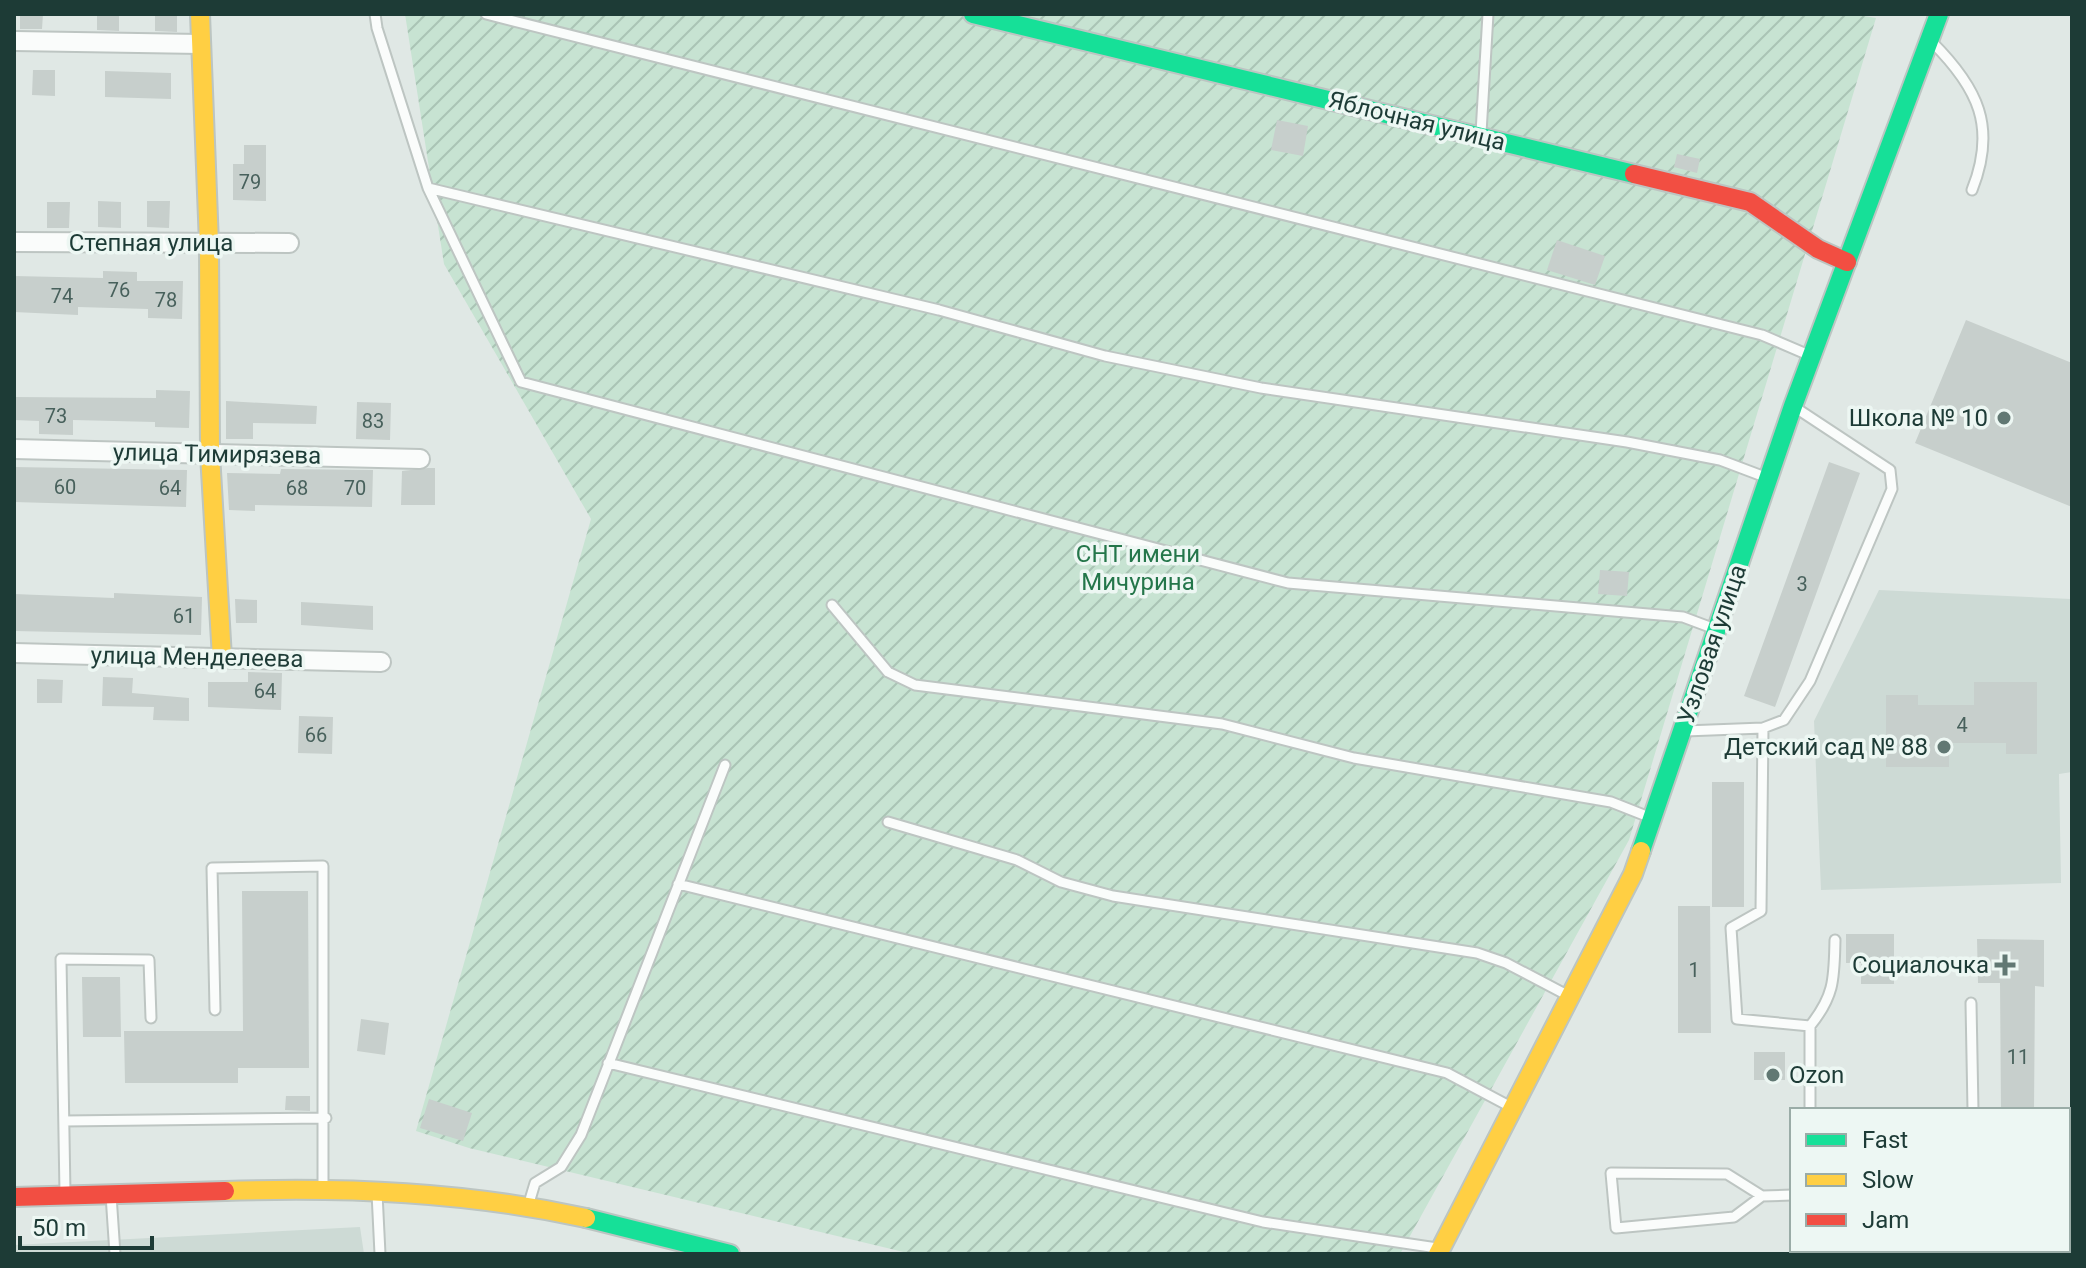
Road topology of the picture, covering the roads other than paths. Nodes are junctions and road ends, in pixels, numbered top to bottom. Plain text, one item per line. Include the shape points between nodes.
1 (200, 14) edge
2 (375, 14) edge
3 (486, 14) edge
4 (973, 14) edge
5 (1488, 14) edge
6 (1939, 14) edge
7 (1929, 39) junction
8 (14, 41) edge
9 (200, 44) junction
10 (1481, 137) junction
11 (428, 188) junction
12 (1972, 190) dead end
13 (14, 242) edge
14 (289, 243) dead end
15 (209, 244) junction
16 (1847, 262) junction
17 (1812, 357) junction
18 (1793, 406) junction
19 (14, 449) edge
20 (210, 454) junction
21 (420, 459) dead end
22 (1768, 478) junction
23 (832, 605) dead end
24 (1717, 630) junction
25 (14, 653) edge
26 (222, 658) junction
27 (381, 662) dead end
28 (1763, 728) junction
29 (1683, 731) junction
30 (725, 765) dead end
31 (1652, 818) junction
32 (888, 822) dead end
33 (678, 884) junction
34 (1835, 940) dead end
35 (1570, 997) junction
36 (1971, 1003) dead end
37 (215, 1010) dead end
38 (151, 1018) dead end
39 (1810, 1026) junction
40 (608, 1063) junction
41 (1513, 1107) junction
42 (1810, 1108) edge
43 (1973, 1108) edge
44 (326, 1118) junction
45 (64, 1121) junction
46 (323, 1191) junction
47 (377, 1193) junction
48 (111, 1195) junction
49 (1790, 1195) edge
50 (65, 1196) junction
51 (1762, 1196) junction
52 (14, 1197) edge
53 (528, 1207) junction
54 (1439, 1252) edge
55 (115, 1254) edge
56 (380, 1254) edge
57 (730, 1254) edge

1 - 9 street
2 - 11 lane
3 - 17 lane via 1762,335
4 - 10 street, Яблочная улица
5 - 10 lane
6 - 7 street, Узловая улица
7 - 12 lane via 1954,65 1984,122 1985,147
7 - 16 street, Узловая улица
8 - 9 street
9 - 15 street
10 - 16 street, Яблочная улица via 1750,202 1818,249
11 - 22 lane via 939,310 1105,356 1261,388 1627,442 1720,460
11 - 24 lane via 521,382 1288,583 1683,617
13 - 15 street, Степная улица
14 - 15 street, Степная улица
15 - 20 street
16 - 17 street, Узловая улица
17 - 18 street, Узловая улица
18 - 22 street, Узловая улица
18 - 28 lane via 1890,470 1892,489 1810,681 1784,720
19 - 20 street, улица Тимирязева
20 - 21 street, улица Тимирязева
20 - 26 street
22 - 24 street, Узловая улица
23 - 31 lane via 888,672 915,685 1222,724 1354,758 1611,802
24 - 29 street, Узловая улица
25 - 26 street, улица Менделеева
26 - 27 street, улица Менделеева
28 - 29 lane
28 - 39 lane via 1761,911 1731,928 1737,1019
29 - 31 street, Узловая улица
30 - 33 lane
31 - 35 street, Узловая улица via 1633,874
32 - 35 lane via 1017,860 1061,882 1113,896 1477,953
33 - 40 lane
33 - 41 lane via 1447,1073
34 - 39 lane via 1827,1005
35 - 41 street, Узловая улица
36 - 43 lane
37 - 44 lane via 212,868 323,866
38 - 45 lane via 149,960 61,959
39 - 42 lane
40 - 53 lane via 570,1155 535,1183
40 - 54 lane via 1263,1222
41 - 54 street, Узловая улица
44 - 45 lane
44 - 46 lane
45 - 50 lane
46 - 47 street
46 - 48 street
47 - 53 street via 450,1195
47 - 56 lane
48 - 50 street
48 - 55 lane
49 - 51 lane
50 - 52 street
51 - 51 lane via 1734,1217 1616,1228 1611,1173 1727,1174
53 - 57 street

